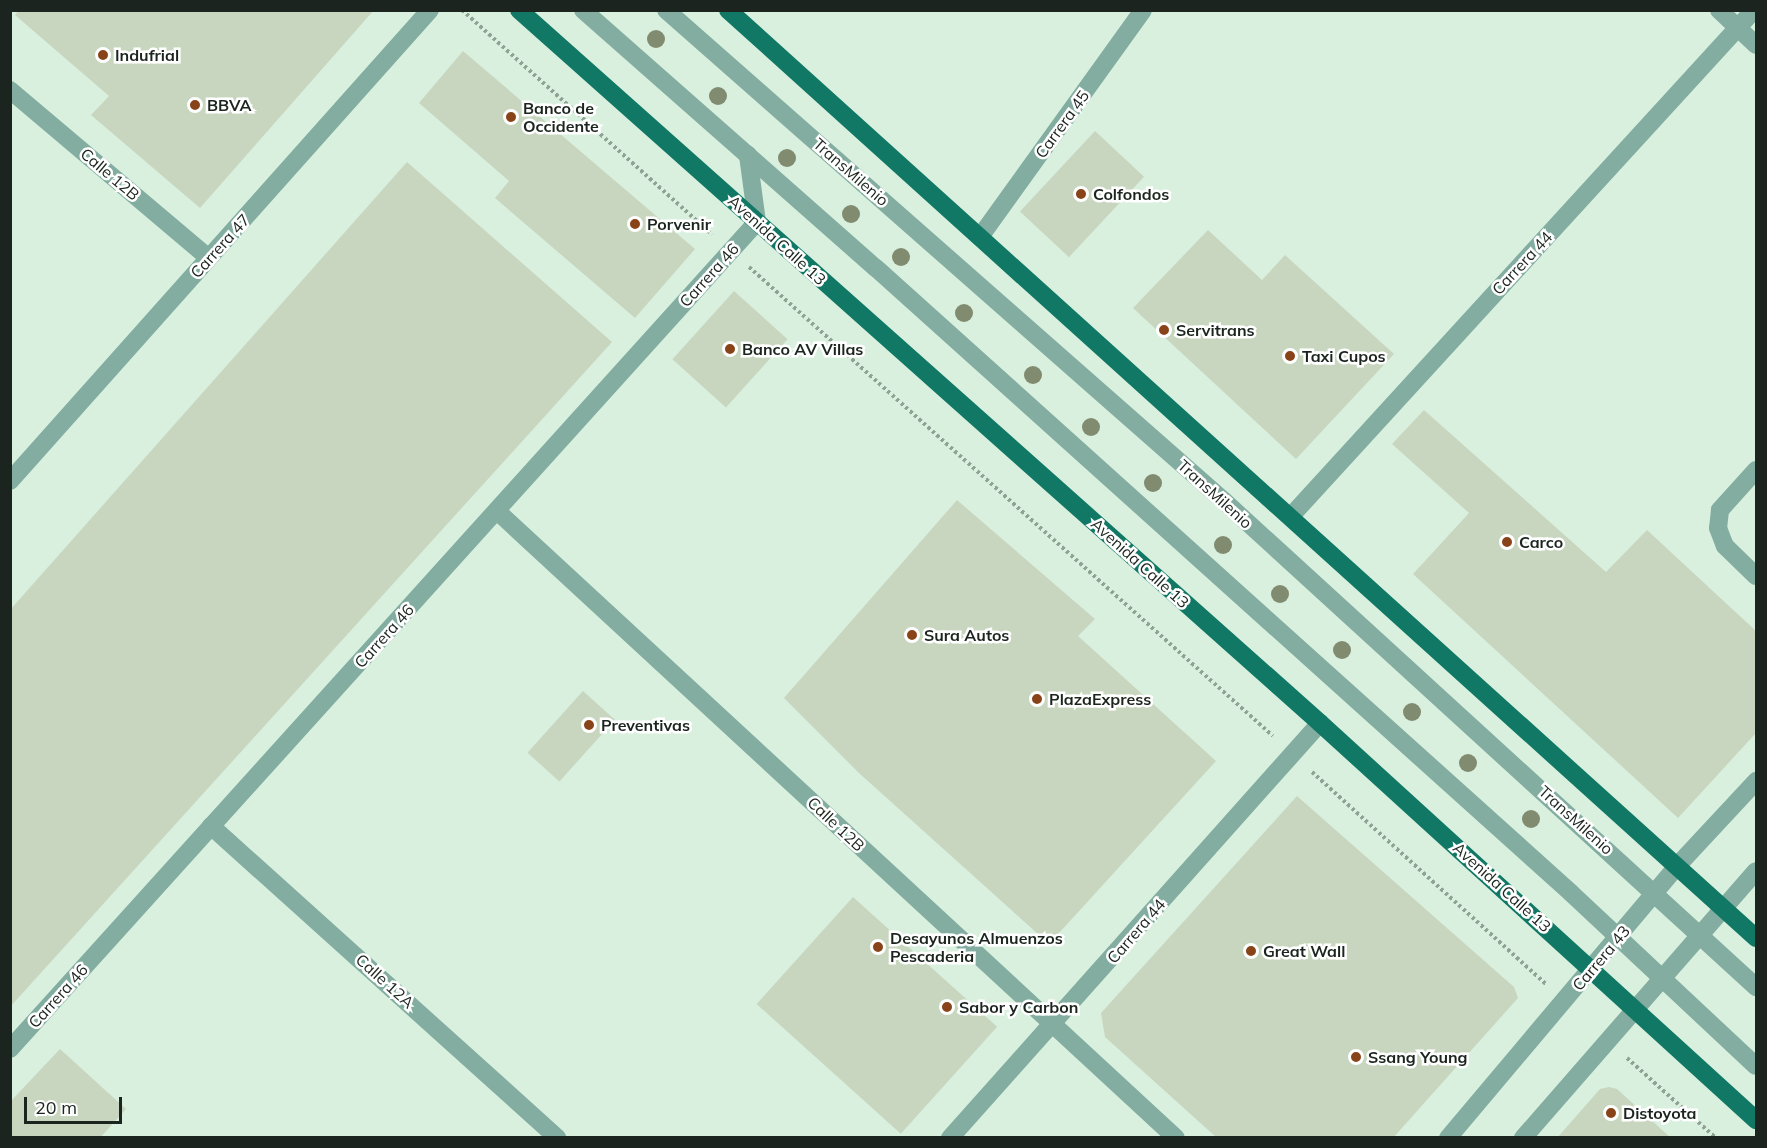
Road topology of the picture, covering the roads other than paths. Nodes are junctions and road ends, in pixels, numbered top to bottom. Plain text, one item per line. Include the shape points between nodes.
1 (430, 10) edge
2 (519, 10) edge
3 (583, 10) edge
4 (666, 10) edge
5 (728, 10) edge
6 (1143, 10) edge
7 (1719, 10) edge
8 (1754, 10) edge
9 (1738, 28) junction
10 (1756, 45) edge
11 (10, 90) edge
12 (748, 155) junction
13 (757, 222) junction
14 (981, 237) junction
15 (209, 258) junction
16 (1756, 470) edge
17 (10, 481) edge
18 (497, 511) junction
19 (1291, 516) junction
20 (1756, 576) edge
21 (1320, 723) junction
22 (1756, 781) edge
23 (212, 826) junction
24 (1678, 865) junction
25 (1756, 871) edge
26 (1655, 892) junction
27 (1723, 907) junction
28 (1700, 934) junction
29 (1618, 936) junction
30 (1756, 938) edge
31 (1592, 967) junction
32 (1663, 979) junction
33 (1756, 987) edge
34 (1637, 1010) junction
35 (1053, 1024) junction
36 (10, 1049) edge
37 (1756, 1066) edge
38 (1756, 1120) edge
39 (557, 1137) edge
40 (950, 1137) edge
41 (1176, 1137) edge
42 (1448, 1137) edge
43 (1523, 1137) edge

1 - 15 street, Carrera 47
2 - 13 main road, Avenida Calle 13
3 - 12 street
4 - 26 street, TransMilenio via 1224,501
5 - 14 main road
6 - 14 street, Carrera 45
7 - 9 street
8 - 9 street, Carrera 44
9 - 10 street
9 - 19 street, Carrera 44
11 - 15 street, Calle 12B
12 - 13 street
12 - 29 street
13 - 18 street, Carrera 46
13 - 21 main road, Avenida Calle 13
14 - 19 main road
15 - 17 street, Carrera 47
16 - 20 street via 1720,510 1718,528 1725,546
18 - 23 street, Carrera 46
18 - 35 street, Calle 12B
19 - 24 main road
21 - 31 main road, Avenida Calle 13
21 - 35 street, Carrera 44
22 - 24 street, Carrera 43
23 - 36 street, Carrera 46
23 - 39 street, Calle 12A
24 - 26 street, Carrera 43
24 - 27 main road
25 - 27 street
26 - 28 street, TransMilenio
26 - 29 street, Carrera 43
27 - 28 street
27 - 30 main road
28 - 32 street
28 - 33 street, TransMilenio
29 - 31 street, Carrera 43
29 - 32 street
31 - 34 main road, Avenida Calle 13
31 - 42 street, Carrera 43
32 - 34 street
32 - 37 street
34 - 38 main road, Avenida Calle 13
34 - 43 street
35 - 40 street, Carrera 44
35 - 41 street, Calle 12B

